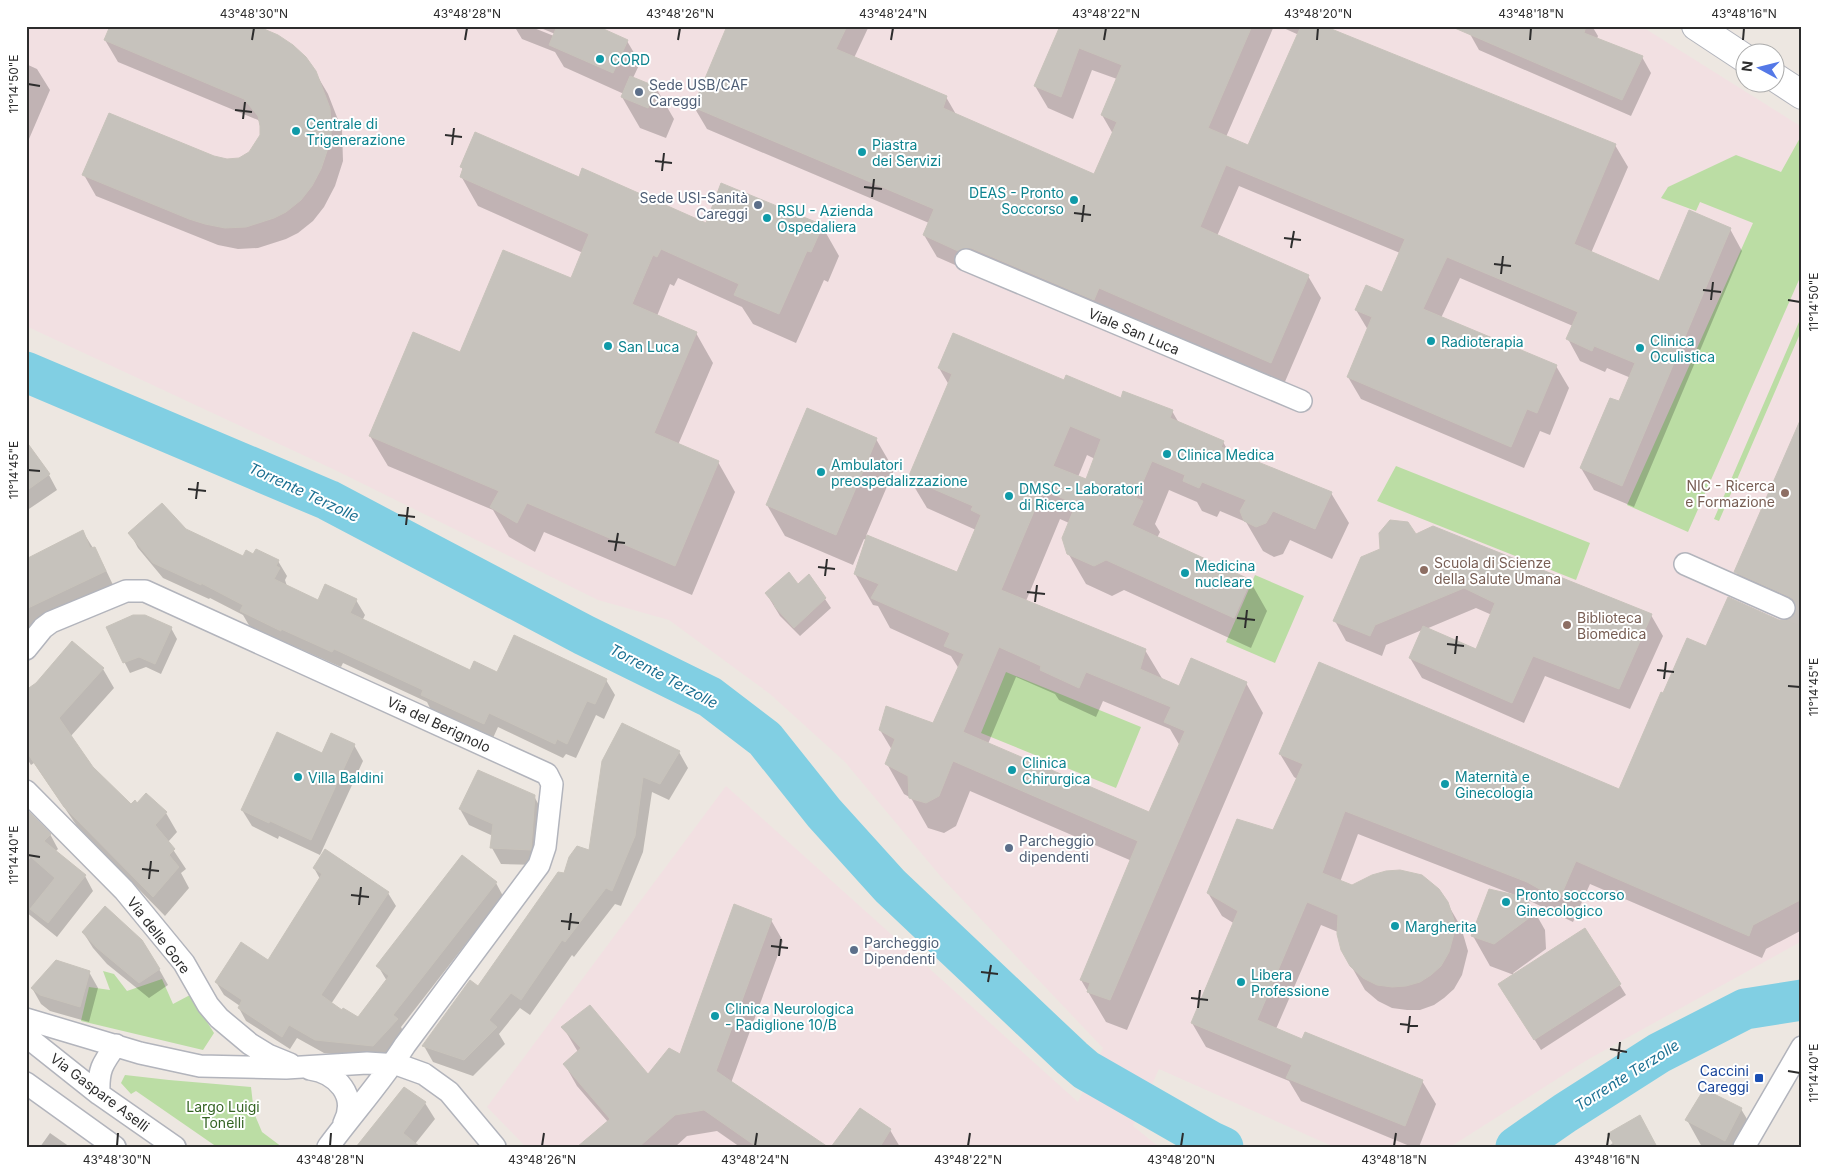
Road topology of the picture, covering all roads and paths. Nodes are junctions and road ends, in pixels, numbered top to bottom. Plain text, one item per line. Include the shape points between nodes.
1 (1696, 26) edge
2 (1736, 52) edge
3 (1786, 85) edge
4 (1802, 95) edge
5 (966, 260) dead end
6 (1301, 401) dead end
7 (1685, 564) dead end
8 (1784, 608) tunnel mouth
9 (26, 649) edge
10 (26, 791) edge
11 (26, 1019) edge
12 (26, 1036) edge
13 (116, 1045) junction
14 (1802, 1047) edge
15 (393, 1064) junction
16 (298, 1067) junction
17 (26, 1083) edge
18 (99, 1094) junction
19 (347, 1121) junction
20 (115, 1147) edge
21 (174, 1147) edge
22 (328, 1147) edge
23 (495, 1147) edge
24 (1744, 1147) edge

1 - 2 main road
3 - 4 main road
5 - 6 street, Viale San Luca
7 - 8 street
9 - 15 street, Via del Berignolo via 51,622 126,591 145,591 548,774 552,784 545,847 539,865
10 - 16 street, Via delle Gore via 129,897 184,964 219,1018 268,1056
11 - 13 street
12 - 18 street, Via Gaspare Aselli
13 - 16 street via 200,1066
13 - 18 street via 100,1071
14 - 24 street
15 - 16 street
15 - 19 street
15 - 23 street via 413,1069 449,1092
16 - 19 street via 324,1073 346,1091
17 - 20 street
18 - 21 street, Via Gaspare Aselli
19 - 22 street

